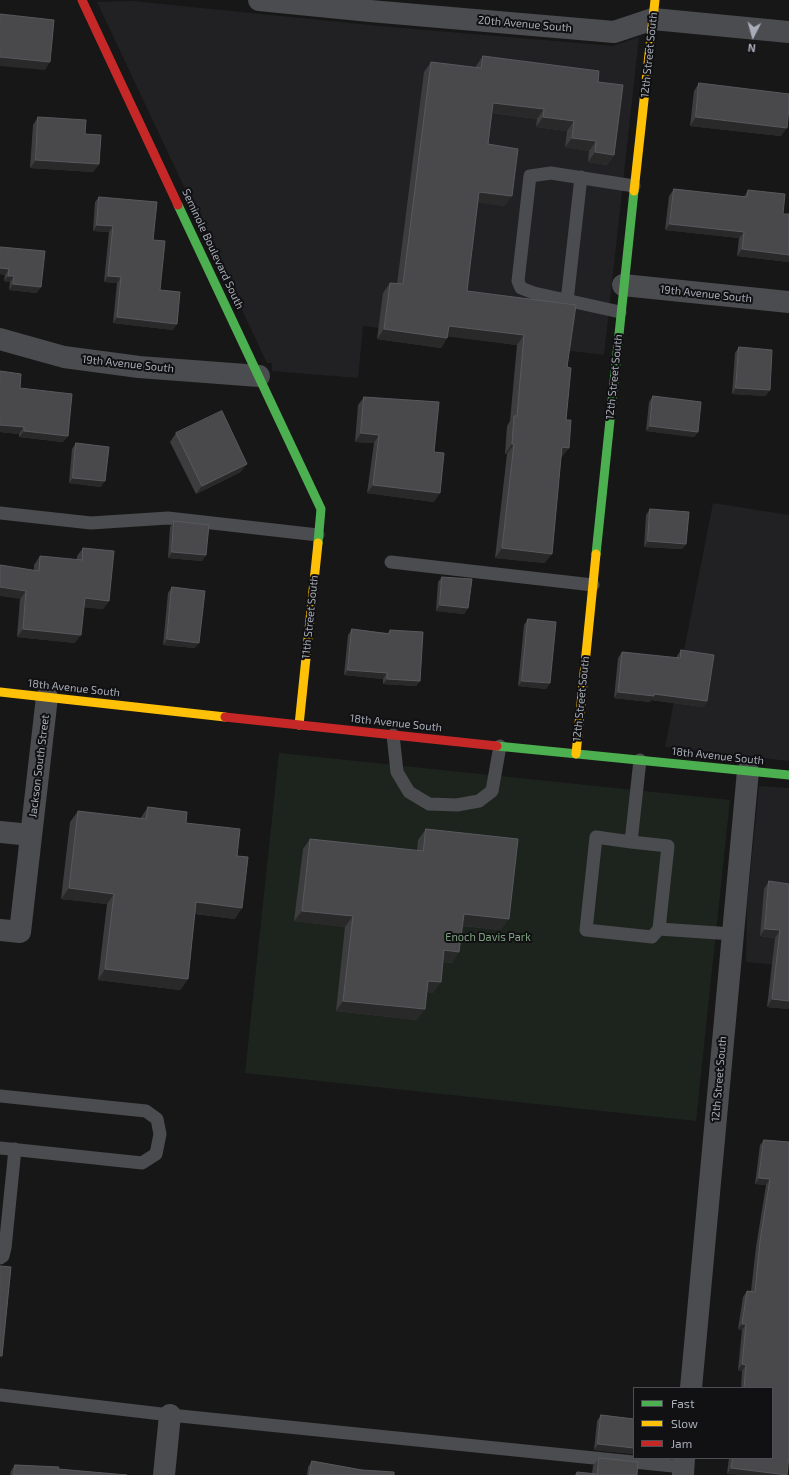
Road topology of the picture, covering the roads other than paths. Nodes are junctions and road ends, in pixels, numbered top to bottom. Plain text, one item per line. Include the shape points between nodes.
1 (82, 0) edge
2 (259, 0) edge
3 (370, 6) edge
4 (654, 9) edge
5 (789, 32) edge
6 (581, 178) junction
7 (634, 186) junction
8 (623, 285) junction
9 (567, 300) junction
10 (789, 302) edge
11 (620, 312) junction
12 (0, 339) edge
13 (259, 376) junction
14 (321, 509) joint
15 (0, 514) edge
16 (318, 535) junction
17 (391, 562) dead end
18 (593, 585) junction
19 (0, 692) edge
20 (47, 697) junction
21 (299, 725) junction
22 (393, 735) junction
23 (500, 746) junction
24 (576, 754) junction
25 (640, 760) junction
26 (748, 771) junction
27 (789, 775) edge
28 (0, 832) edge
29 (31, 835) junction
30 (631, 842) junction
31 (659, 929) junction
32 (0, 930) edge
33 (733, 934) junction
34 (0, 1096) edge
35 (0, 1148) edge
36 (15, 1149) junction
37 (0, 1258) edge
38 (691, 1387) edge
39 (0, 1396) edge
40 (170, 1415) junction
41 (683, 1467) edge
42 (164, 1475) edge

1 - 13 street, Seminole Boulevard South
2 - 3 street, 20th Avenue South
3 - 4 street, 20th Avenue South via 614,32
4 - 5 street, 20th Avenue South
4 - 7 street, 12th Street South
6 - 7 lane
6 - 9 lane
6 - 9 lane via 551,173 530,176 518,281 521,288
7 - 8 street, 12th Street South
8 - 10 street, 19th Avenue South
8 - 11 street, 12th Street South
9 - 11 lane
11 - 18 street, 12th Street South
12 - 13 street, 19th Avenue South via 64,357 139,367
13 - 14 street, Seminole Boulevard South
14 - 16 street, 11th Street South
15 - 16 lane via 91,523 168,518
16 - 21 street, 11th Street South
17 - 18 lane
18 - 24 street, 12th Street South
19 - 20 street, 18th Avenue South
20 - 21 street, 18th Avenue South
20 - 29 street, Jackson South Street
21 - 22 street, 18th Avenue South
22 - 23 street, 18th Avenue South
22 - 23 lane via 397,772 409,792 429,804 457,805 479,801 492,791
23 - 24 street, 18th Avenue South
24 - 25 street, 18th Avenue South
25 - 26 street, 18th Avenue South
25 - 30 lane
26 - 27 street, 18th Avenue South
26 - 33 street, 12th Street South
28 - 29 street
29 - 32 street, Jackson South Street via 20,932
30 - 31 lane via 668,846
30 - 31 lane via 596,837 586,930 652,937
31 - 33 lane
33 - 38 street, 12th Street South
34 - 36 lane via 146,1111 157,1119 160,1134 156,1154 142,1162
35 - 36 lane
36 - 37 lane via 5,1248
39 - 40 lane
40 - 41 lane
40 - 42 street

